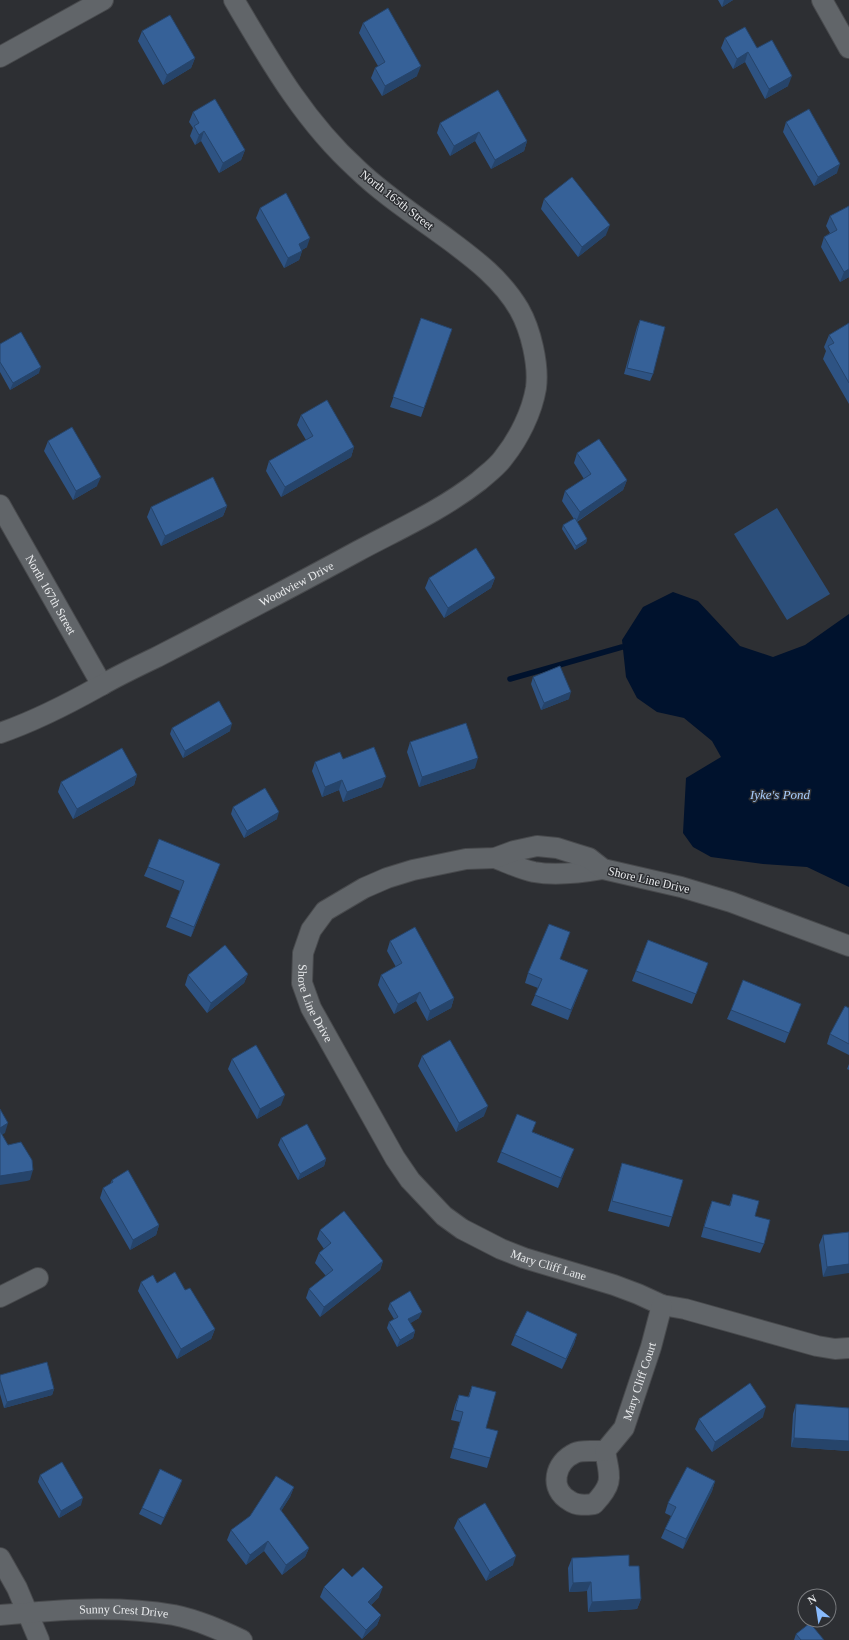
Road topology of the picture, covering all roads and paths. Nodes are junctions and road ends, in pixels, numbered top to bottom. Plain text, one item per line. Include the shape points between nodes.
1 (103, 0) edge
2 (234, 0) edge
3 (822, 0) edge
4 (849, 48) edge
5 (0, 57) edge
6 (536, 378) joint
7 (0, 505) edge
8 (102, 684) junction
9 (0, 733) edge
10 (849, 946) edge
11 (336, 1053) joint
12 (38, 1278) dead end
13 (0, 1297) edge
14 (662, 1306) junction
15 (849, 1348) edge
16 (605, 1451) dead end
17 (0, 1558) edge
18 (28, 1613) junction
19 (0, 1615) edge
20 (39, 1640) edge
21 (242, 1640) edge

1 - 5 street
2 - 6 street, North 165th Street via 288,88 324,135 383,192 480,263 505,288 520,311 530,337
3 - 4 street
6 - 8 street, Woodview Drive via 536,388 527,418 518,437 504,458 466,490 397,532 262,604
7 - 8 street, North 167th Street
8 - 9 street, Woodview Drive via 71,703
10 - 11 street, Shore Line Drive via 731,902 681,887 602,869 580,873 534,872 495,858 466,859 413,870 364,888 325,911 311,930 303,953 302,983 311,1008
11 - 14 street, Mary Cliff Lane via 395,1158 410,1180 444,1216 462,1229 501,1249 614,1285
12 - 13 street
14 - 15 street, Mary Cliff Lane via 685,1309 817,1346
14 - 16 street, Mary Cliff Court via 624,1428
17 - 18 street
18 - 19 street, Sunny Crest Drive
18 - 20 street
18 - 21 street, Sunny Crest Drive via 92,1609 174,1615 214,1627

